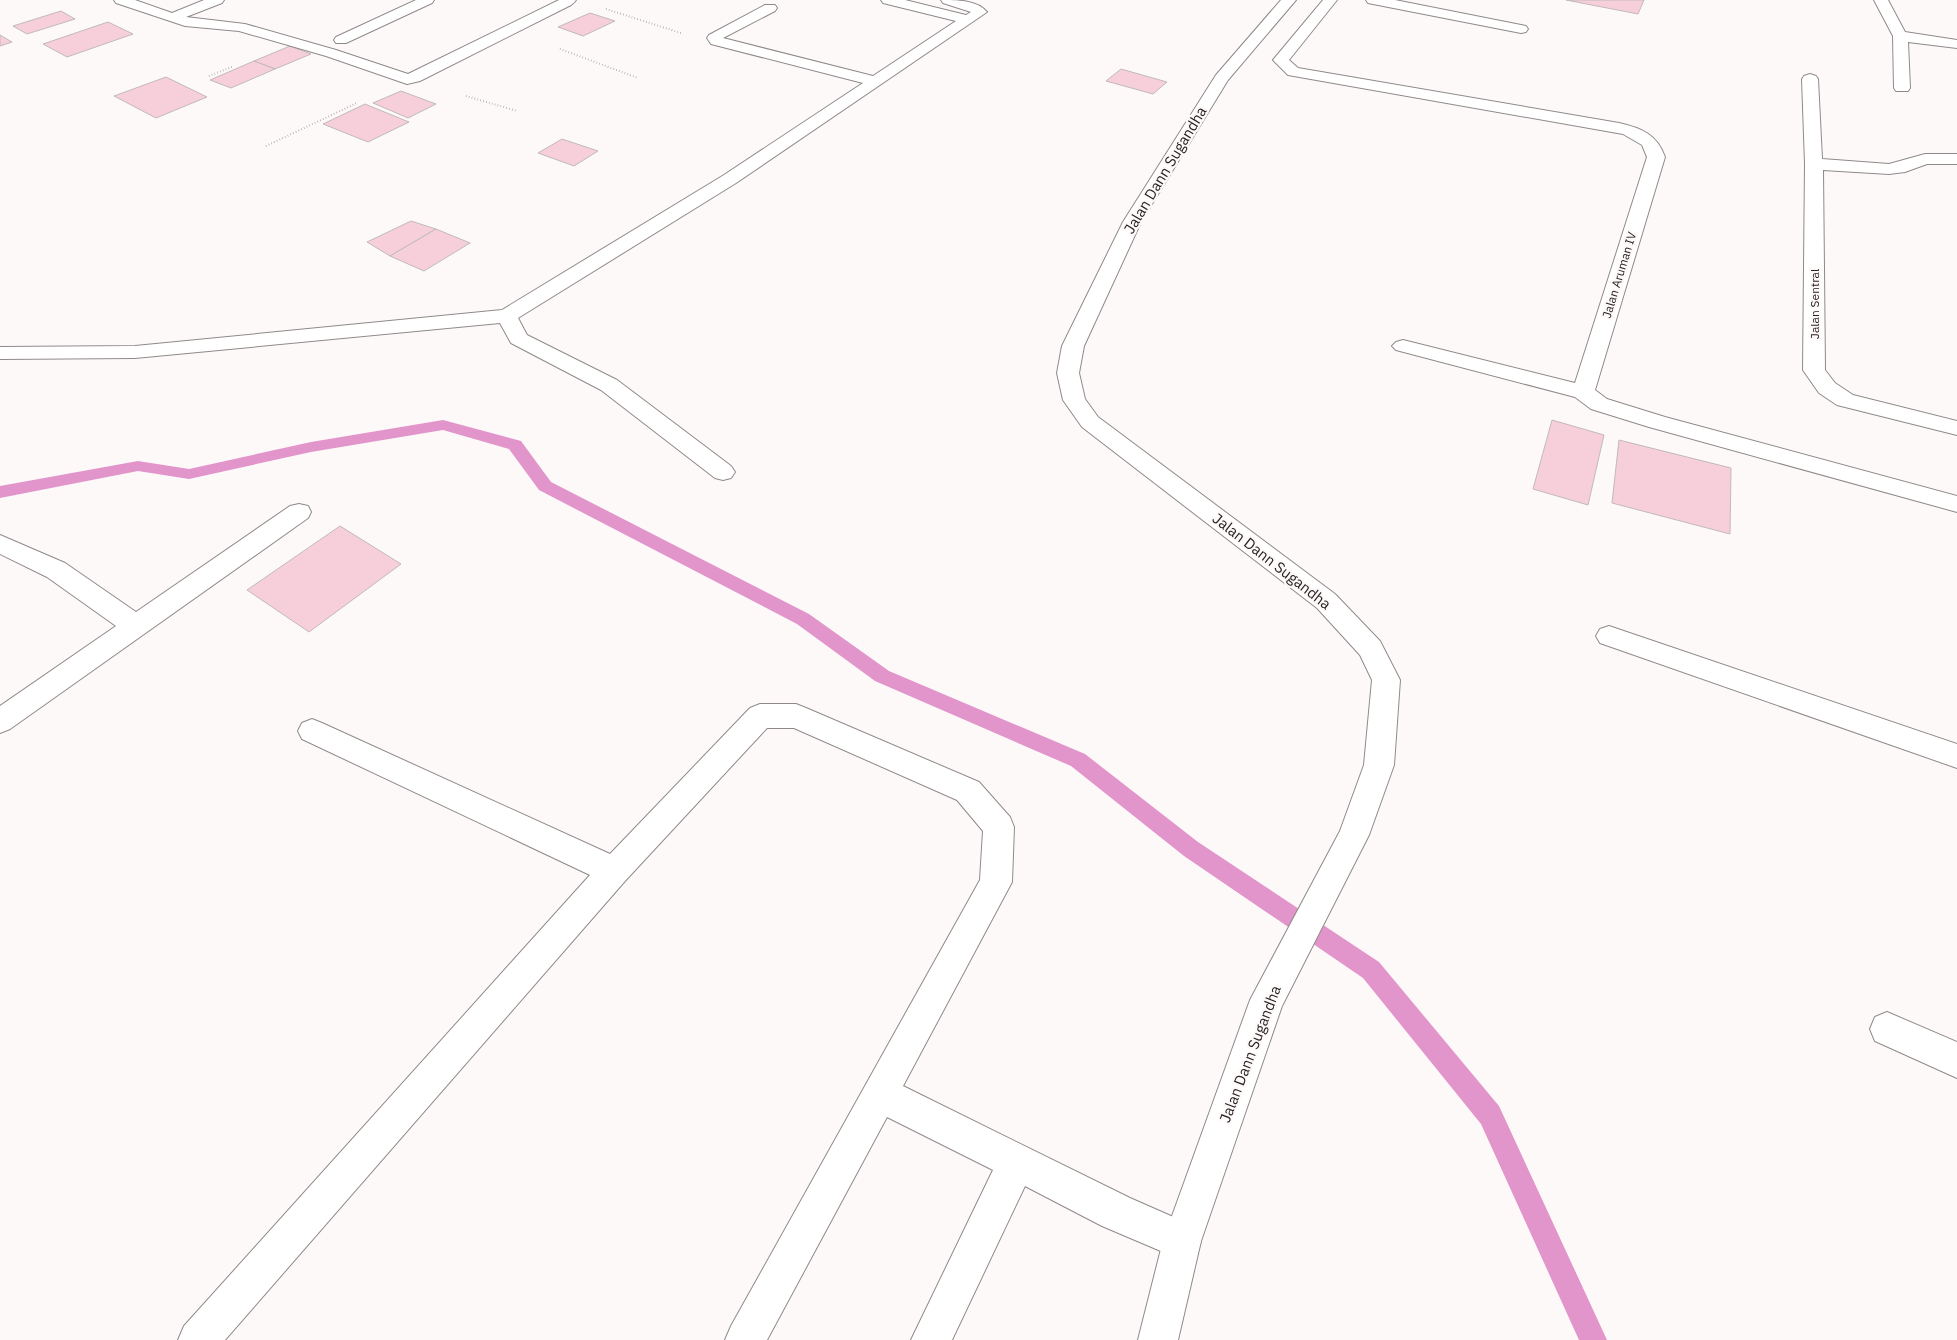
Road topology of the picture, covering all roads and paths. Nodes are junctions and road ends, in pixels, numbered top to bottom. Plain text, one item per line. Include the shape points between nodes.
1 (121, 0) edge
2 (217, 0) edge
3 (427, 0) edge
4 (888, 0) edge
5 (948, 0) edge
6 (1290, 0) edge
7 (1330, 0) edge
8 (1373, 0) edge
9 (1881, 0) edge
10 (568, 1) edge
11 (770, 8) dead end
12 (606, 9) dead end
13 (172, 18) junction
14 (968, 20) junction
15 (1521, 29) dead end
16 (508, 31) junction
17 (686, 35) dead end
18 (1900, 36) junction
19 (342, 40) dead end
20 (1957, 44) edge
21 (638, 78) dead end
22 (408, 79) junction
23 (1810, 79) dead end
24 (876, 82) junction
25 (1902, 88) dead end
26 (266, 146) dead end
27 (1957, 159) edge
28 (1814, 164) junction
29 (507, 316) junction
30 (1403, 346) dead end
31 (0, 353) edge
32 (1583, 392) junction
33 (1957, 428) edge
34 (723, 472) dead end
35 (1957, 504) edge
36 (299, 512) dead end
37 (0, 544) edge
38 (135, 625) junction
39 (1609, 636) dead end
40 (0, 721) edge
41 (312, 731) dead end
42 (1957, 756) edge
43 (614, 871) junction
44 (1887, 1029) dead end
45 (1957, 1060) edge
46 (880, 1094) junction
47 (1017, 1162) junction
48 (1182, 1241) junction
49 (198, 1340) edge
50 (745, 1340) edge
51 (930, 1340) edge
52 (1158, 1340) edge

1 - 13 street
2 - 13 street
3 - 19 street
4 - 14 street
5 - 14 street via 979,10 978,15
6 - 48 street, Jalan Dann Sugandha via 1222,78 1132,222 1074,346 1068,373 1074,400 1090,422 1326,601 1370,648 1386,680 1379,765 1354,835 1267,1000
7 - 32 street, Jalan Aruman IV via 1281,60 1293,72 1602,125 1641,134 1654,146 1656,157
8 - 15 street
9 - 18 street
10 - 16 street
11 - 24 street via 714,38
12 - 17 path
13 - 22 street via 193,23 240,26
14 - 24 street
16 - 21 path
16 - 22 street
18 - 20 street
18 - 25 street
22 - 26 path
23 - 28 street, Jalan Sentral
24 - 29 street via 730,179
27 - 28 street via 1925,159 1889,169
28 - 33 street, Jalan Sentral via 1814,370 1827,388 1846,400
29 - 31 street via 135,352
29 - 34 street via 518,339 610,385
30 - 32 street
32 - 35 street via 1599,404 1657,422
36 - 38 street
37 - 38 street via 56,570
38 - 40 street
39 - 42 street
41 - 43 street
43 - 46 street via 760,716 796,716 968,791 999,827 996,882
43 - 49 street
44 - 45 street
46 - 47 street
46 - 50 street
47 - 48 street
47 - 51 street
48 - 52 street, Jalan Dann Sugandha

